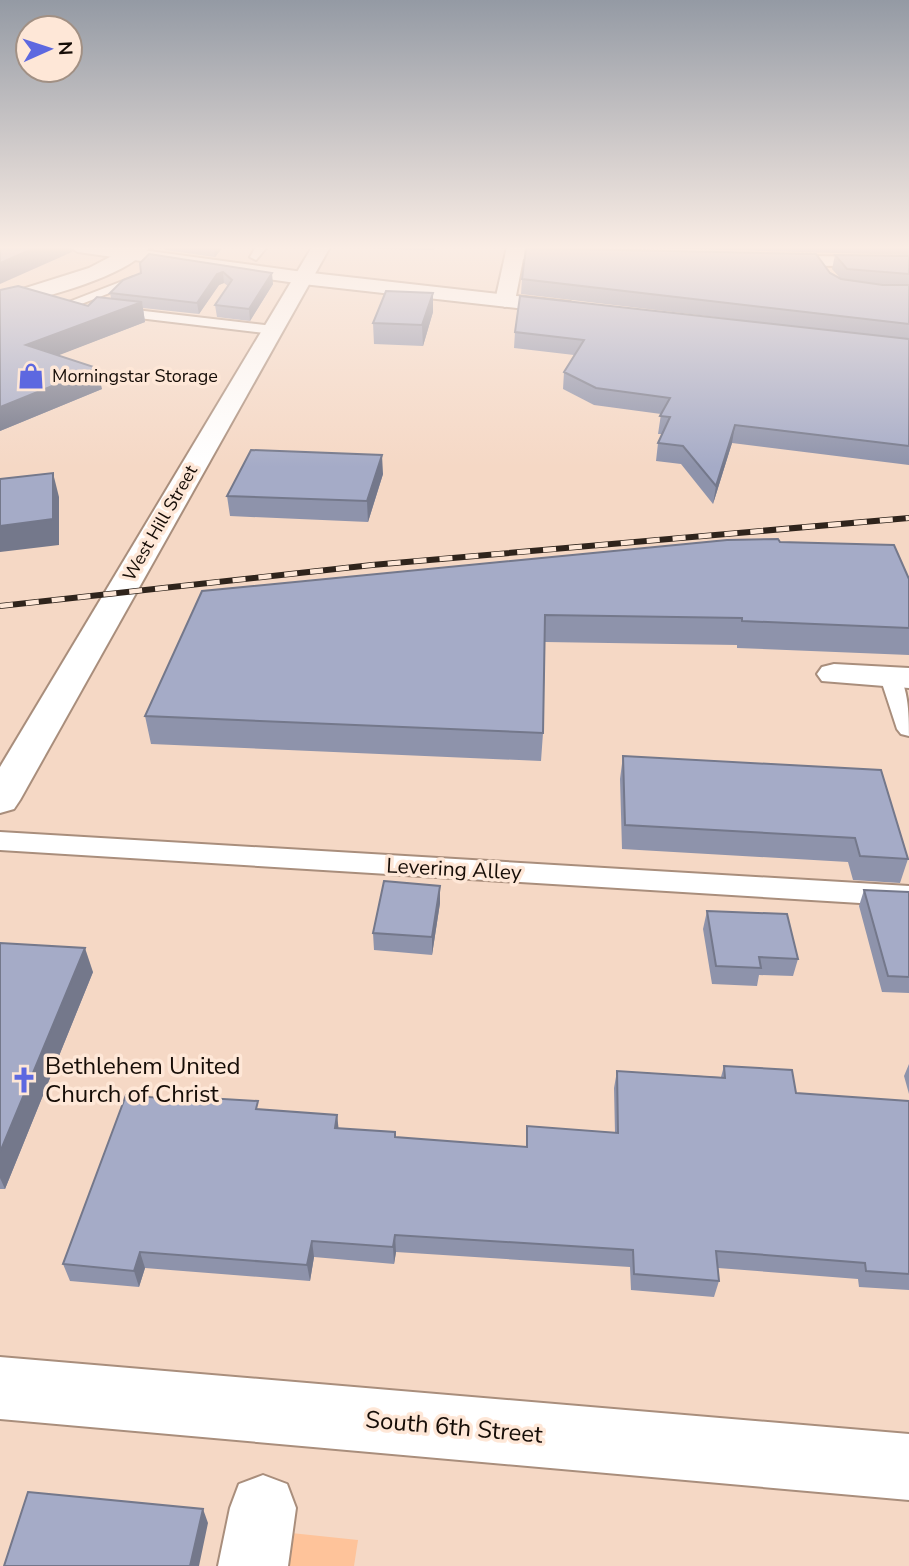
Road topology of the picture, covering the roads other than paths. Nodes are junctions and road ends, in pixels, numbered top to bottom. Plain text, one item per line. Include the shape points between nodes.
1 (181, 320) edge
2 (205, 320) edge
3 (279, 320) edge
4 (203, 323) junction
5 (273, 330) junction
6 (834, 674) dead end
7 (900, 677) edge
8 (909, 729) edge
9 (0, 800) edge
10 (0, 841) edge
11 (909, 896) edge
12 (0, 1388) edge
13 (909, 1467) edge

1 - 4 lane
2 - 4 lane
3 - 5 street, West Hill Street
4 - 5 lane
5 - 9 street, West Hill Street
6 - 7 street
7 - 8 lane
10 - 11 lane, Levering Alley
12 - 13 street, South 6th Street

